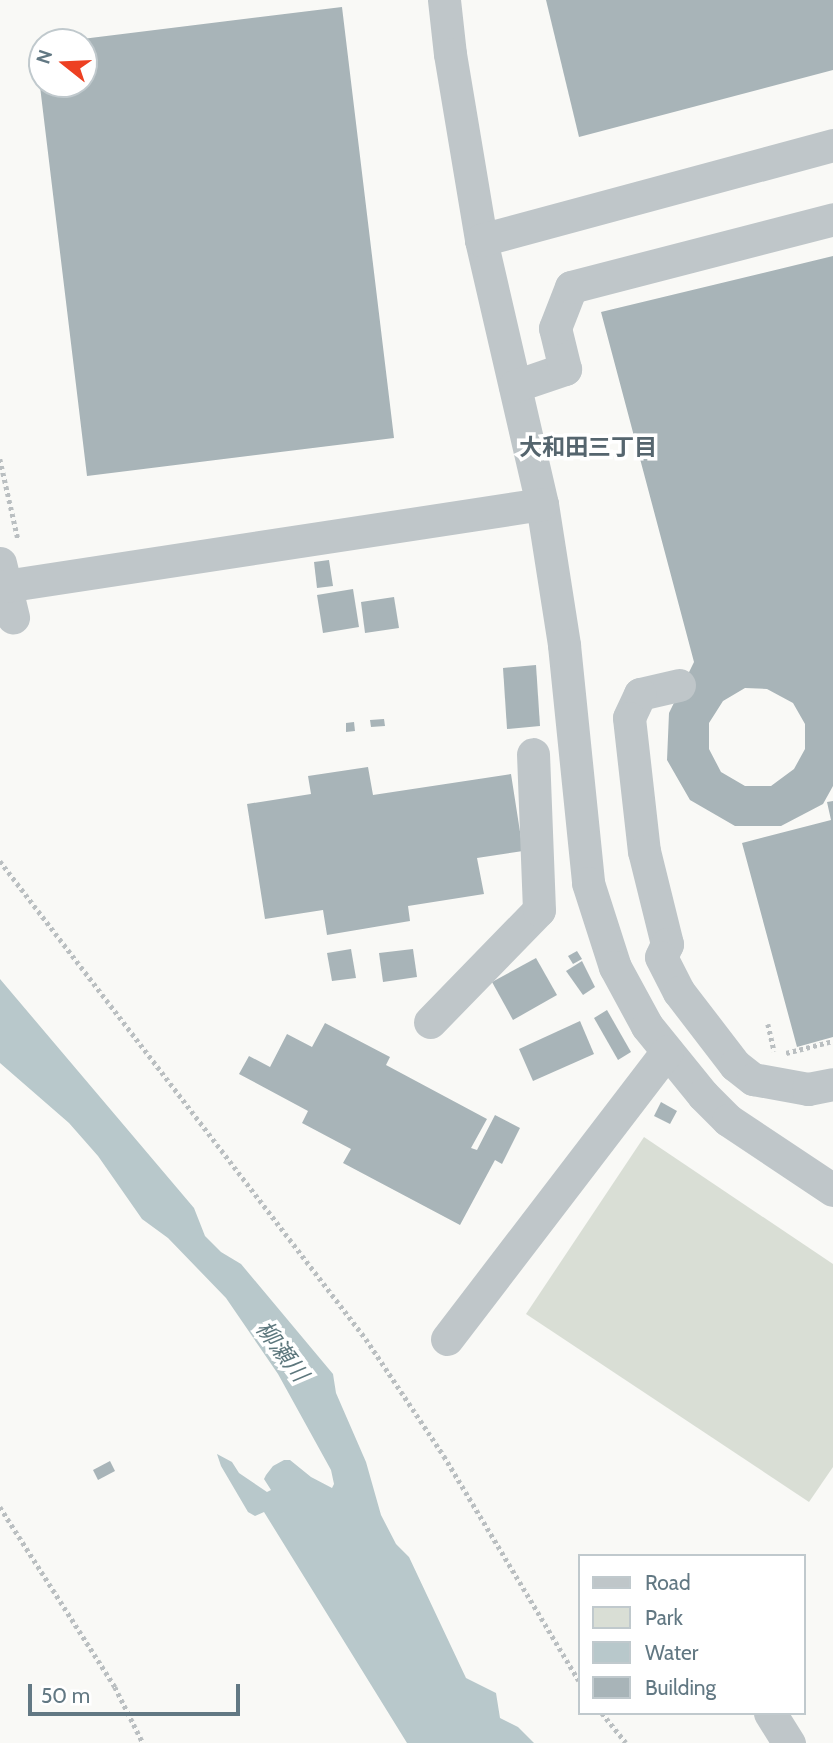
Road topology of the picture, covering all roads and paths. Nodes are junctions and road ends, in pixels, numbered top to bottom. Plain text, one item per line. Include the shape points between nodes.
1 (444, 0) edge
2 (833, 145) edge
3 (833, 219) edge
4 (481, 240) junction
5 (515, 386) junction
6 (0, 459) edge
7 (541, 505) junction
8 (11, 587) edge
9 (678, 685) dead end
10 (533, 754) dead end
11 (0, 861) edge
12 (661, 957) junction
13 (621, 977) junction
14 (430, 1022) dead end
15 (768, 1024) dead end
16 (833, 1041) edge
17 (667, 1051) junction
18 (753, 1079) junction
19 (833, 1084) edge
20 (728, 1120) junction
21 (833, 1190) edge
22 (447, 1339) dead end
23 (0, 1507) edge
24 (578, 1679) edge
25 (604, 1715) edge
26 (771, 1715) edge
27 (143, 1743) edge
28 (626, 1743) edge
29 (789, 1743) edge

1 - 4 street
2 - 4 street
3 - 5 street via 571,287 555,328 565,369
4 - 5 street
5 - 7 street
6 - 8 path
7 - 8 street
7 - 13 street via 564,645 588,883
9 - 12 street via 640,694 629,718 644,850 667,944
10 - 14 street via 539,910
11 - 24 path via 374,1350 444,1456
12 - 13 street
12 - 18 street via 680,992 734,1065
13 - 17 street via 647,1026
15 - 16 path via 776,1056
17 - 20 street
17 - 22 street
18 - 19 street via 808,1089
18 - 20 street
20 - 21 street
23 - 27 path via 115,1687
25 - 28 path
26 - 29 street

